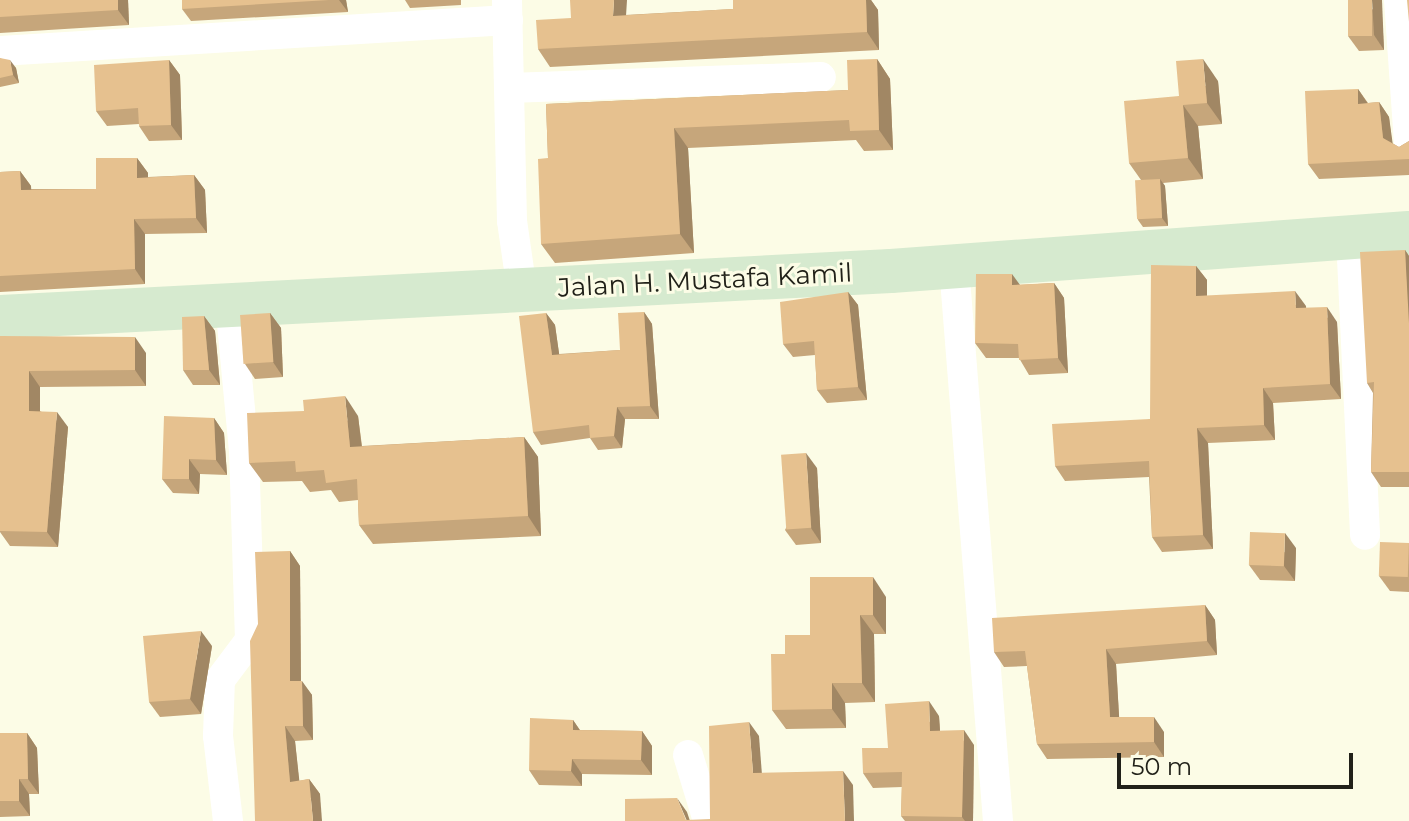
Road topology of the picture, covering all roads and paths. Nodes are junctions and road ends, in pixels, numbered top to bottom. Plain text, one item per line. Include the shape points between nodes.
1 (1399, 0) edge
2 (508, 10) edge
3 (0, 51) edge
4 (821, 77) dead end
5 (509, 88) junction
6 (1409, 144) edge
7 (1409, 233) edge
8 (1351, 237) junction
9 (954, 266) junction
10 (522, 290) junction
11 (230, 302) junction
12 (0, 317) edge
13 (1365, 535) dead end
14 (688, 755) dead end
15 (228, 821) edge
16 (708, 821) edge
17 (998, 821) edge

1 - 6 street
2 - 3 street
2 - 5 street
4 - 5 street
5 - 10 street via 512,221
7 - 8 street, Jalan H. Mustafa Kamil
8 - 9 street, Jalan H. Mustafa Kamil
8 - 13 street
9 - 10 street, Jalan H. Mustafa Kamil
9 - 17 street
10 - 11 street, Jalan H. Mustafa Kamil
11 - 12 street, Jalan H. Mustafa Kamil
11 - 15 street via 244,451 250,640 220,680 218,736
14 - 16 street

